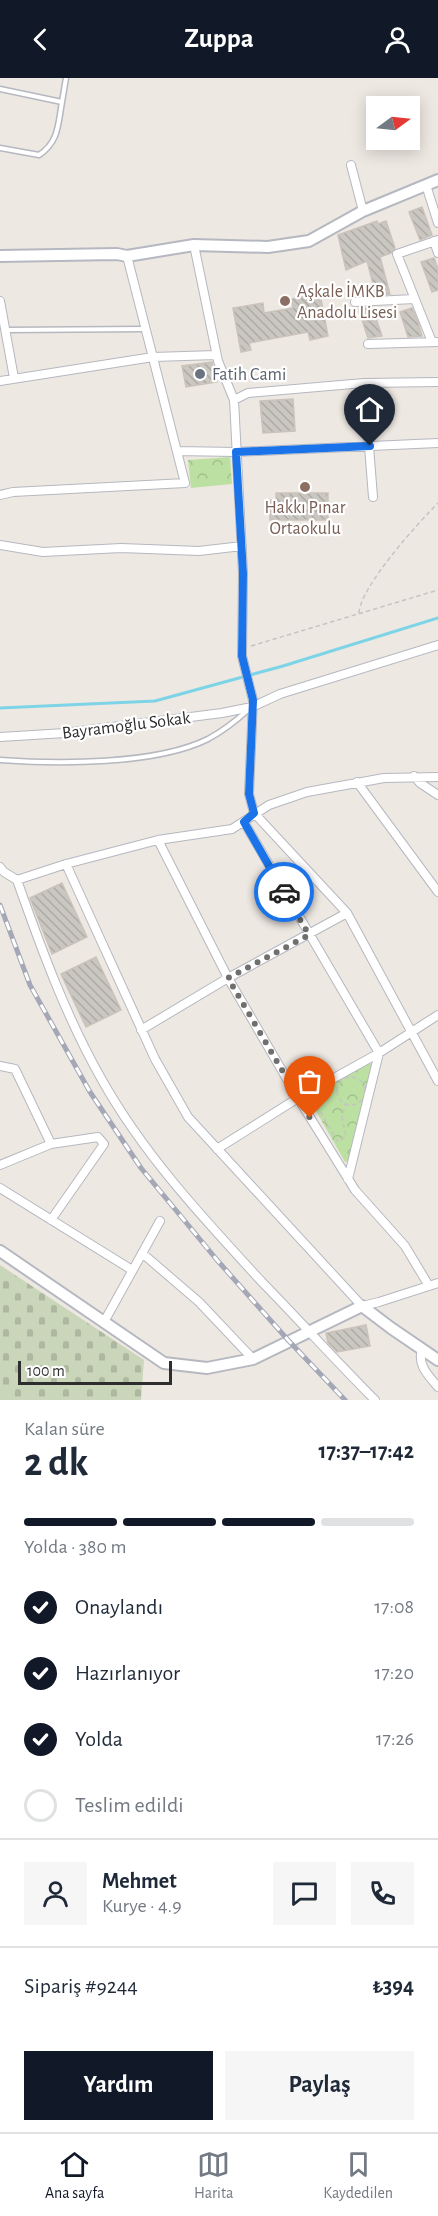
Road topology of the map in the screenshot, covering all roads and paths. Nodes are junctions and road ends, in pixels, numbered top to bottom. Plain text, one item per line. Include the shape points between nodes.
1 (66, 78) edge
2 (0, 89) edge
3 (62, 102) junction
4 (0, 148) edge
5 (351, 165) dead end
6 (438, 180) edge
7 (426, 185) junction
8 (363, 210) junction
9 (438, 223) edge
10 (436, 240) edge
11 (194, 245) junction
12 (438, 253) edge
13 (0, 256) edge
14 (127, 256) junction
15 (414, 299) junction
16 (0, 301) edge
17 (355, 302) dead end
18 (146, 329) junction
19 (5, 330) junction
20 (435, 342) edge
21 (368, 344) dead end
22 (216, 355) junction
23 (153, 357) junction
24 (14, 378) junction
25 (0, 381) edge
26 (438, 382) edge
27 (364, 383) junction
28 (234, 400) junction
29 (438, 443) edge
30 (370, 446) junction
31 (177, 451) junction
32 (236, 452) junction
33 (0, 495) edge
34 (373, 497) dead end
35 (438, 503) edge
36 (0, 545) edge
37 (242, 546) junction
38 (438, 590) edge
39 (359, 614) junction
40 (438, 645) edge
41 (242, 652) junction
42 (252, 703) junction
43 (0, 737) edge
44 (0, 760) edge
45 (414, 776) junction
46 (438, 777) edge
47 (357, 782) junction
48 (438, 795) edge
49 (254, 813) junction
50 (244, 822) junction
51 (158, 840) junction
52 (66, 864) junction
53 (0, 867) edge
54 (17, 880) junction
55 (438, 892) edge
56 (347, 913) junction
57 (309, 935) junction
58 (228, 978) junction
59 (438, 1015) edge
60 (141, 1030) junction
61 (412, 1030) junction
62 (379, 1053) junction
63 (0, 1066) edge
64 (438, 1081) edge
65 (339, 1084) junction
66 (330, 1089) dead end
67 (297, 1098) junction
68 (313, 1099) dead end
69 (345, 1104) junction
70 (51, 1144) junction
71 (217, 1149) junction
72 (0, 1165) edge
73 (348, 1179) junction
74 (0, 1188) edge
75 (51, 1220) junction
76 (160, 1221) dead end
77 (0, 1251) edge
78 (142, 1253) junction
79 (132, 1270) junction
80 (438, 1283) edge
81 (429, 1286) junction
82 (362, 1306) junction
83 (104, 1322) junction
84 (309, 1330) junction
85 (422, 1348) junction
86 (253, 1359) junction
87 (438, 1359) edge
88 (438, 1387) edge
89 (375, 1400) edge

1 - 3 lane
2 - 3 lane
3 - 4 lane via 56,139 48,149 39,154
5 - 8 street
6 - 7 street
7 - 8 street
7 - 9 street
8 - 11 street via 309,241 268,247
10 - 12 street
10 - 15 street via 397,254
11 - 14 street
11 - 22 street
13 - 14 street
14 - 18 street
15 - 17 street
15 - 20 street
16 - 19 street
18 - 19 lane
18 - 23 street
19 - 24 street
20 - 21 street
22 - 23 street
22 - 28 street
23 - 24 street
23 - 31 street
24 - 25 street
26 - 27 street
27 - 28 street via 248,393
27 - 30 street
28 - 32 street
29 - 30 street
30 - 32 street
30 - 34 street
31 - 32 street
31 - 33 street via 185,483
32 - 37 street
35 - 39 path via 413,529 363,596
36 - 37 street via 43,552 121,548 199,551
37 - 41 street
38 - 39 path
39 - 41 path
40 - 42 street, Bayramoğlu Sokak
41 - 42 street
42 - 43 street, Bayramoğlu Sokak via 222,713 149,723
42 - 44 lane via 230,726 208,739 172,751 102,760
42 - 49 street via 249,794
45 - 46 street
45 - 47 street
45 - 48 street
47 - 49 street via 288,797
47 - 55 street
49 - 50 street
49 - 56 street
50 - 51 street via 221,832
50 - 57 street
51 - 52 street
51 - 58 street
52 - 54 street
52 - 60 street
53 - 54 street
54 - 84 street via 73,1022 114,1101 199,1213
56 - 57 street
56 - 61 street
57 - 58 street
57 - 62 street
58 - 60 street
58 - 67 street
59 - 61 street
60 - 71 street via 188,1117
61 - 62 street
61 - 64 street
62 - 67 street
62 - 73 street
63 - 70 street via 15,1069
65 - 66 path
65 - 69 path via 338,1095
65 - 69 path via 354,1077 363,1084 362,1100
67 - 71 street
67 - 73 street
68 - 69 path via 337,1141 346,1137 342,1118
70 - 72 street
70 - 75 street via 98,1137 104,1144
71 - 82 street
73 - 81 street via 405,1246
74 - 75 street
75 - 79 street
76 - 78 street
77 - 83 street
78 - 79 street
78 - 86 street via 199,1302
79 - 83 street
80 - 81 street
81 - 82 street
82 - 84 street
82 - 85 street
83 - 86 street via 164,1364 207,1368
84 - 86 street
84 - 89 street
85 - 87 street
85 - 88 street via 421,1365

